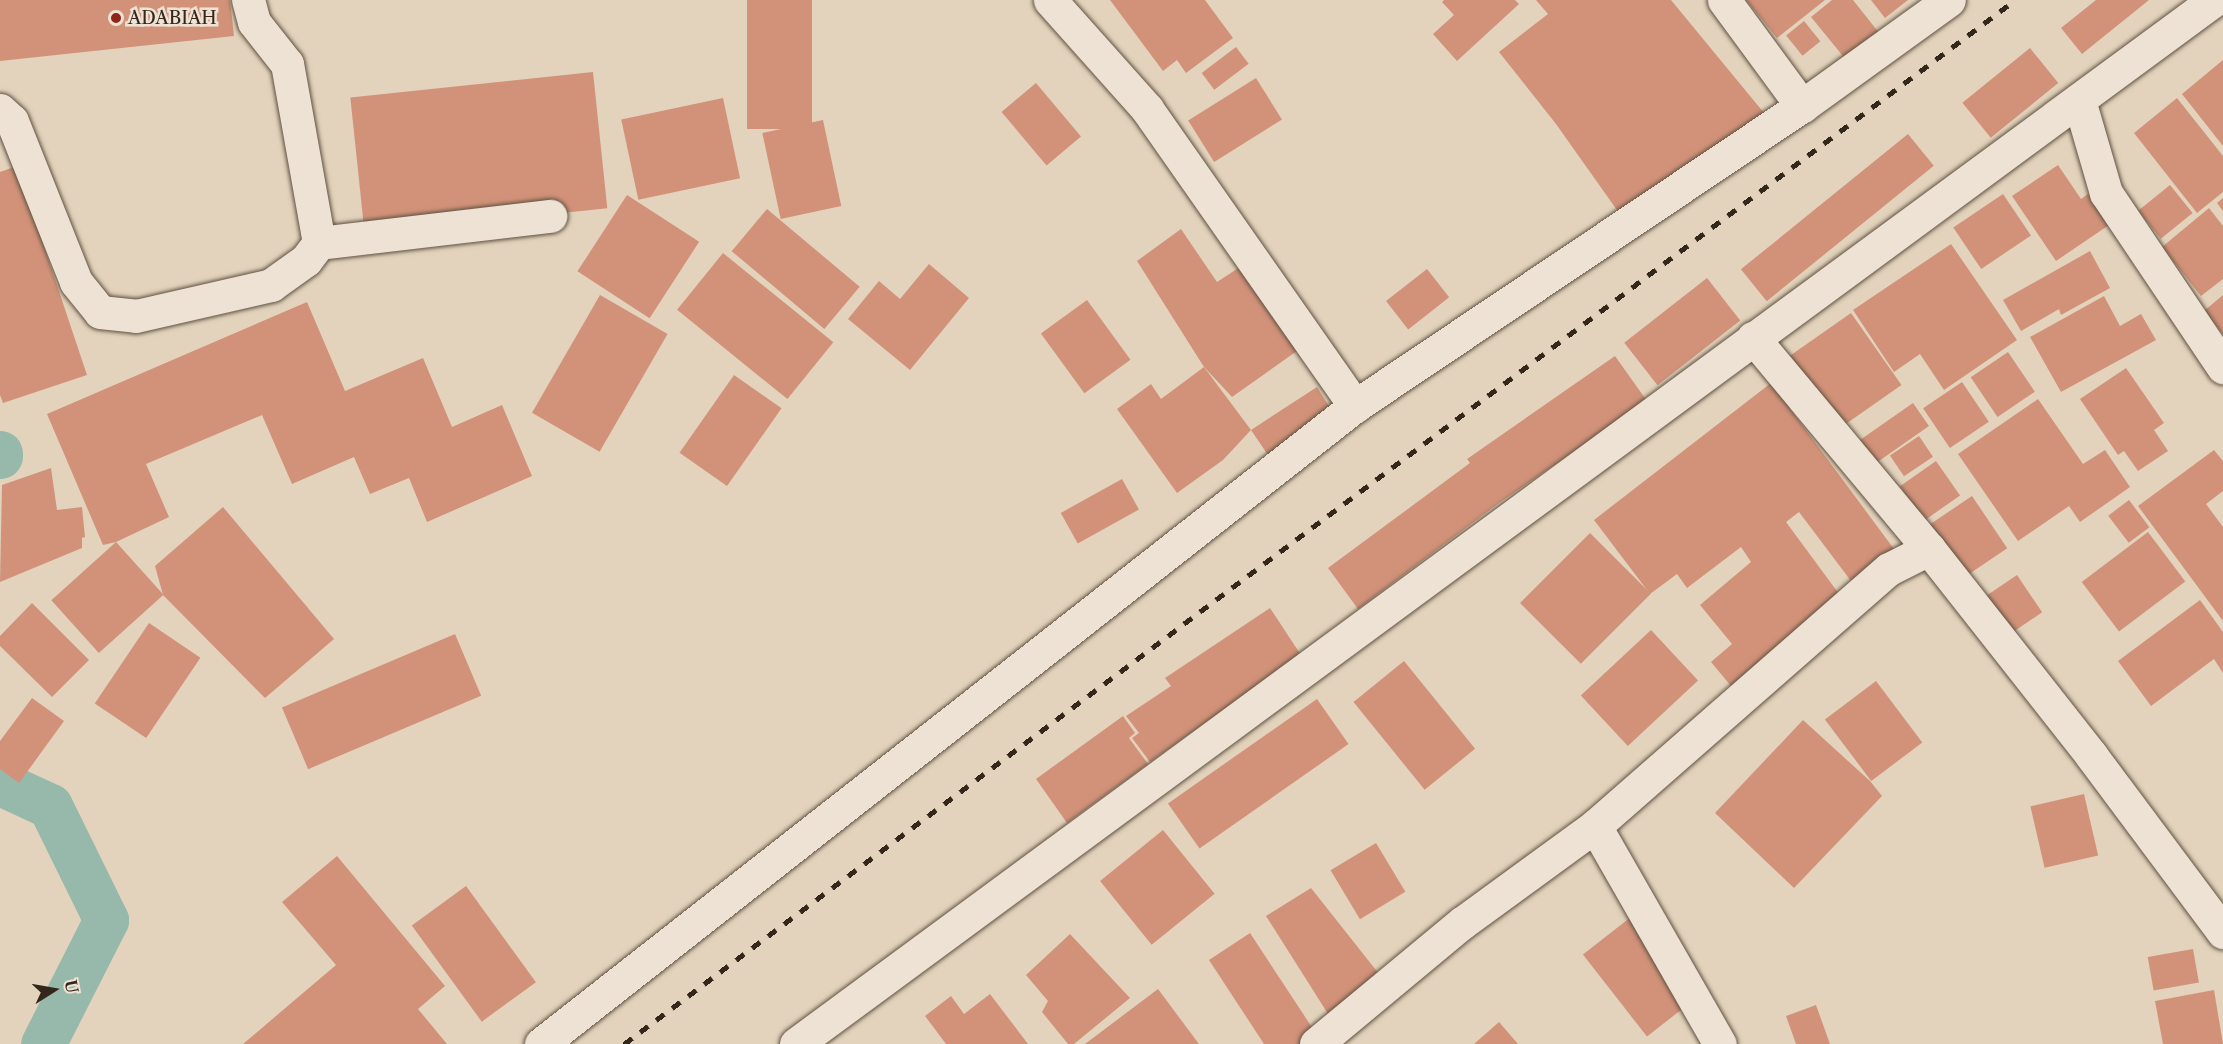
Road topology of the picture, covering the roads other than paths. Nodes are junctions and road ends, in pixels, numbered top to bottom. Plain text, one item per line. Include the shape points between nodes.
1 (248, 0) edge
2 (1050, 0) edge
3 (1724, 0) edge
4 (1949, 0) edge
5 (2214, 0) edge
6 (2079, 100) junction
7 (1802, 106) junction
8 (0, 110) edge
9 (550, 216) dead end
10 (319, 243) junction
11 (1753, 338) junction
12 (2223, 367) edge
13 (1355, 406) junction
14 (1929, 549) junction
15 (1595, 826) junction
16 (2223, 932) edge
17 (542, 1044) edge
18 (796, 1044) edge
19 (1316, 1044) edge
20 (1720, 1044) edge

1 - 10 street via 254,22 287,64
2 - 13 street via 1147,109
3 - 7 street
4 - 7 street
5 - 6 street
6 - 11 street
6 - 12 street via 2106,193
7 - 13 street
8 - 10 street via 12,121 76,282 100,312 136,316 270,285 306,260
9 - 10 street
11 - 14 street
11 - 18 street
13 - 17 street
14 - 15 street via 1889,569
14 - 16 street via 2091,755
15 - 19 street via 1462,923
15 - 20 street

